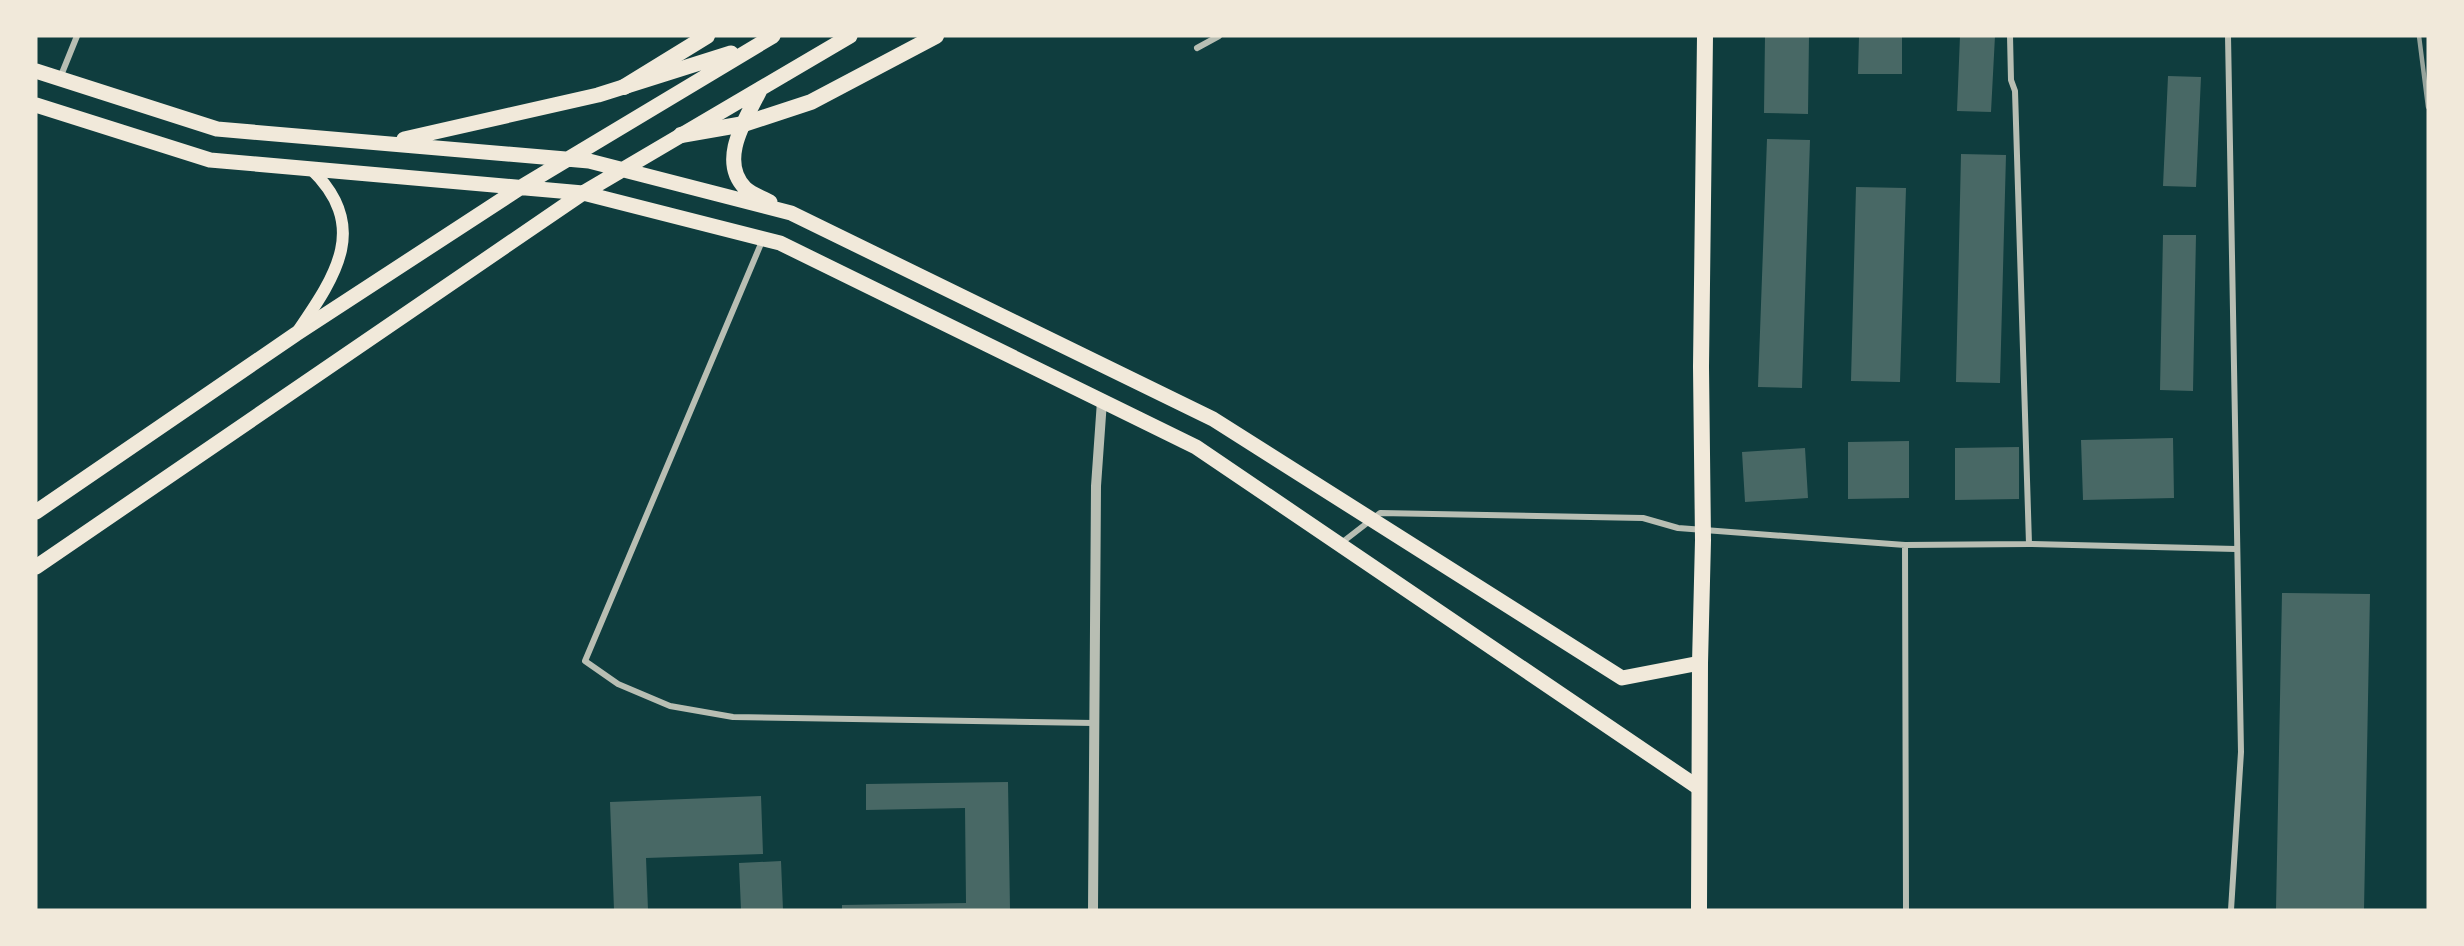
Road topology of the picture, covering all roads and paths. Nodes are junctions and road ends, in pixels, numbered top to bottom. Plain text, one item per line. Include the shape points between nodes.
1 (77, 36) edge
2 (707, 36) edge
3 (773, 36) edge
4 (850, 36) edge
5 (936, 36) edge
6 (1219, 36) edge
7 (1705, 36) edge
8 (2010, 36) edge
9 (2228, 36) edge
10 (757, 45) junction
11 (1197, 48) dead end
12 (36, 71) edge
13 (59, 79) junction
14 (624, 87) junction
15 (761, 88) junction
16 (36, 105) edge
17 (744, 124) junction
18 (681, 135) junction
19 (389, 143) junction
20 (568, 159) junction
21 (310, 168) junction
22 (622, 170) junction
23 (523, 186) junction
24 (583, 193) junction
25 (791, 213) junction
26 (763, 239) junction
27 (296, 334) junction
28 (1102, 401) junction
29 (36, 512) edge
30 (1371, 519) junction
31 (1703, 530) junction
32 (1339, 544) junction
33 (2029, 544) junction
34 (1905, 545) junction
35 (2236, 549) junction
36 (36, 567) edge
37 (1700, 663) junction
38 (1094, 723) junction
39 (1699, 788) junction
40 (1093, 910) edge
41 (1699, 910) edge
42 (1906, 910) edge
43 (2231, 910) edge

1 - 13 street
2 - 14 highway
3 - 10 main road
4 - 15 main road
5 - 17 highway via 811,102
6 - 11 street
7 - 31 highway
8 - 33 street
9 - 35 street
10 - 14 main road
10 - 20 main road
12 - 13 main road
13 - 19 main road via 217,129
14 - 19 main road
15 - 17 main road
15 - 18 main road
16 - 21 main road via 210,160
17 - 18 highway
17 - 25 main road via 734,144 735,173 746,189
18 - 22 main road
19 - 20 main road
20 - 22 main road
20 - 23 main road
21 - 23 main road
21 - 27 main road via 327,184 344,226 342,249 321,297
22 - 24 main road
22 - 25 main road
23 - 24 main road
23 - 27 main road
24 - 26 main road
24 - 36 main road
25 - 30 main road via 1213,419
26 - 28 main road via 780,243
26 - 38 street via 585,661 618,684 670,706 733,717
27 - 29 main road
28 - 32 main road via 1196,447
28 - 38 street via 1096,486
30 - 31 street via 1380,513 1643,518
30 - 32 street
30 - 37 main road via 1622,678
31 - 34 street
31 - 37 highway
32 - 39 main road
33 - 34 street
33 - 35 street
34 - 42 street
35 - 43 street via 2241,752
37 - 39 highway
38 - 40 street
39 - 41 highway

